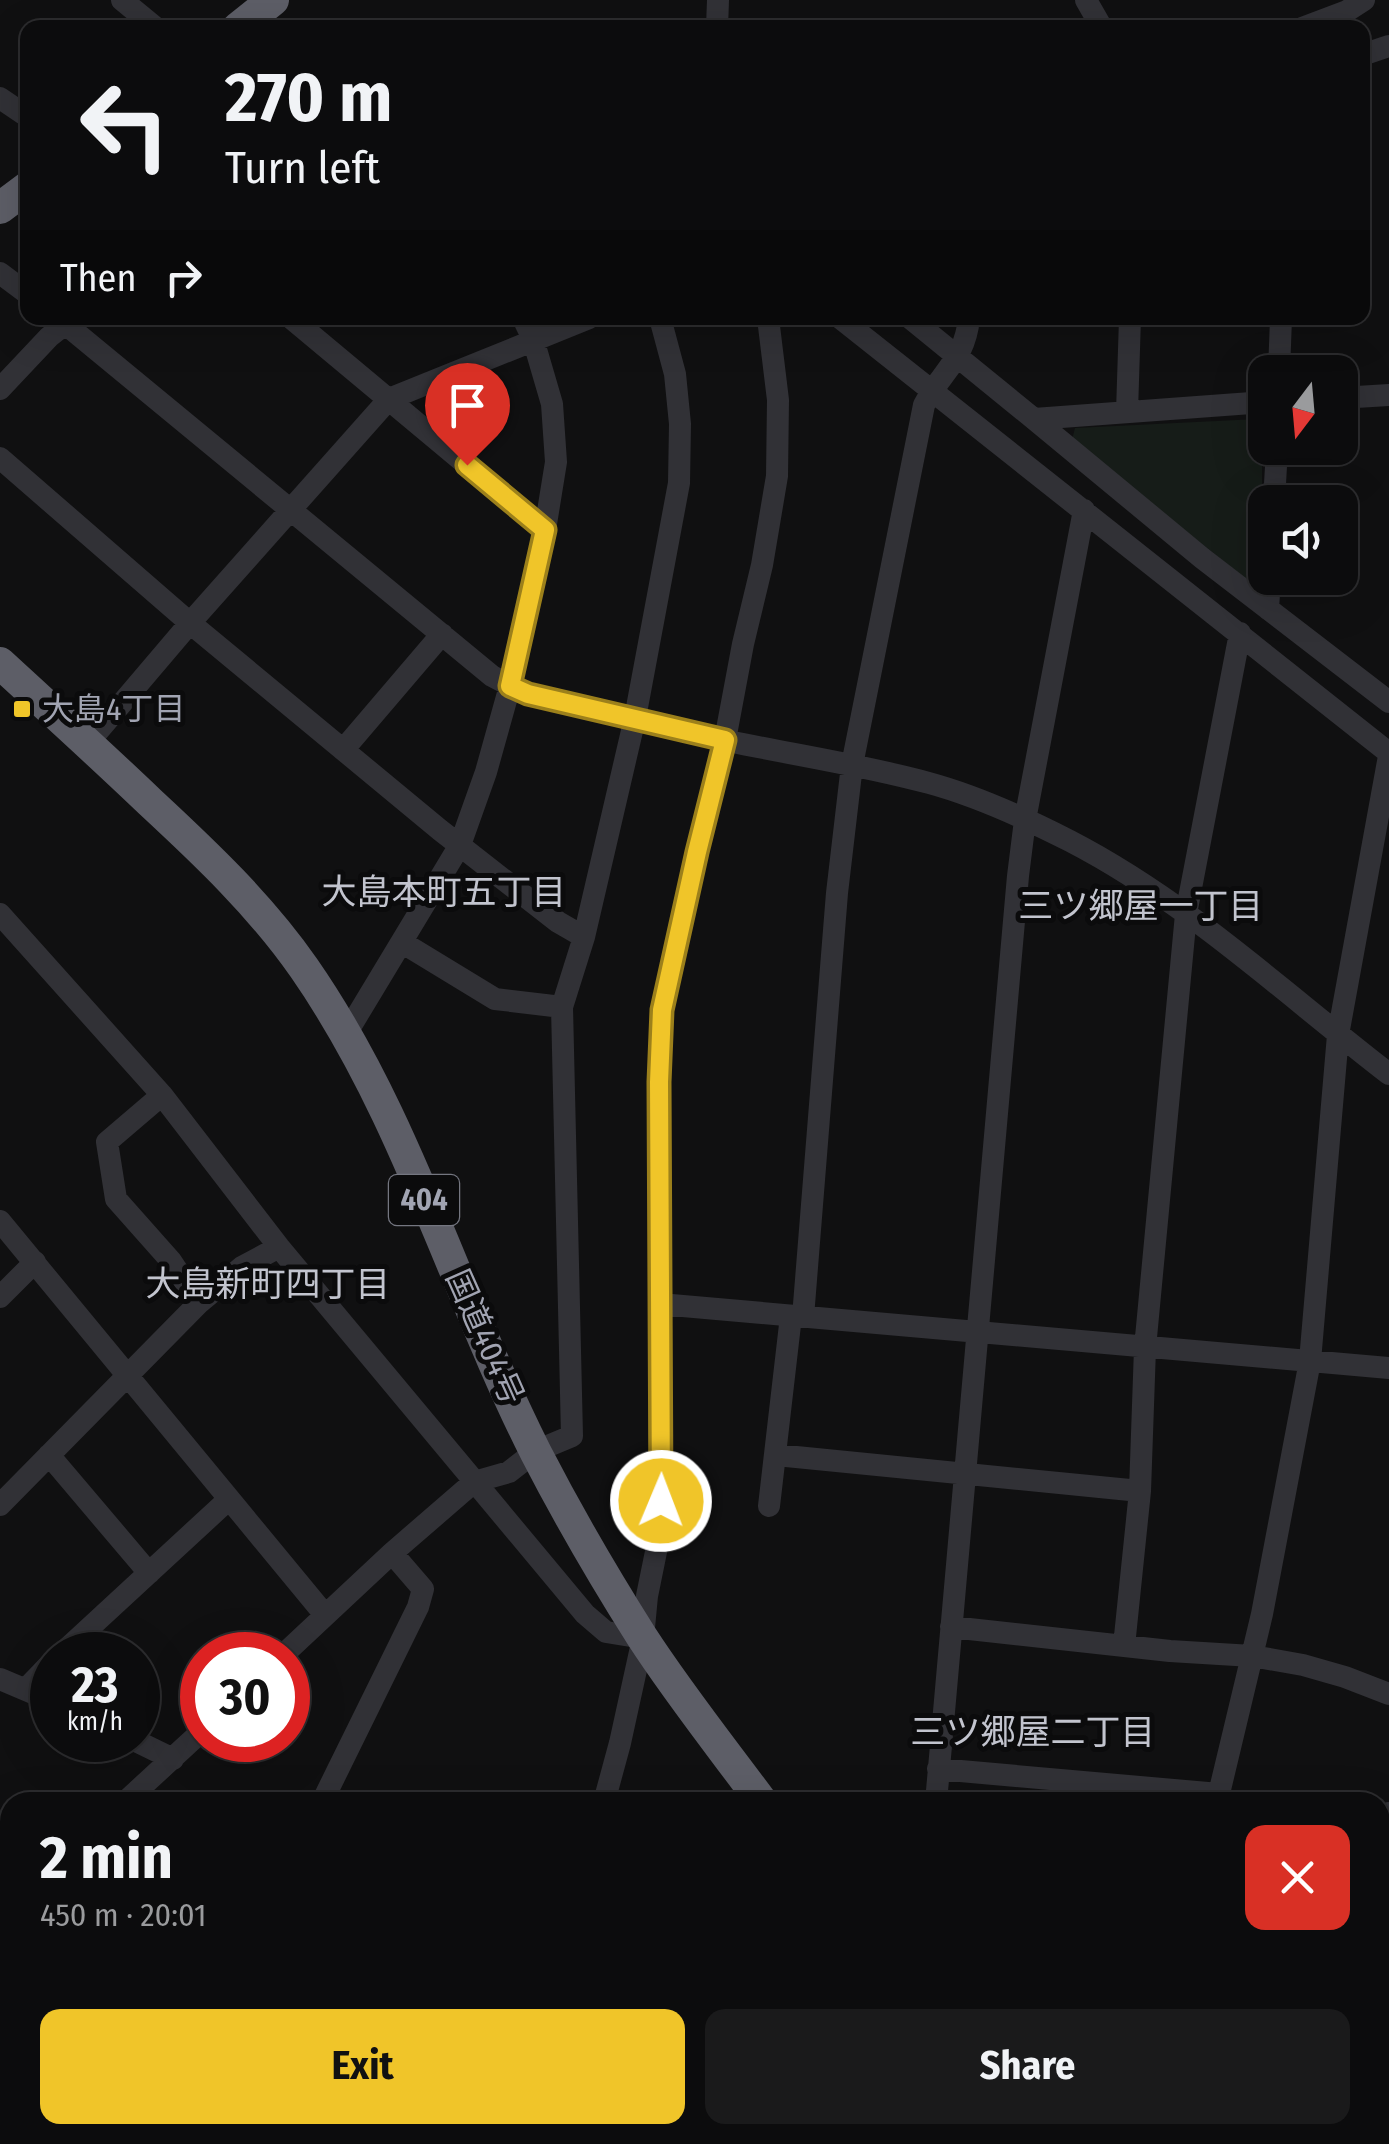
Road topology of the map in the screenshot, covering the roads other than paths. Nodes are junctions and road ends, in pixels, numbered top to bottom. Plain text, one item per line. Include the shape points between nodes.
1 (122, 0) edge
2 (273, 0) edge
3 (1361, 1) edge
4 (146, 20) edge
5 (248, 20) edge
6 (1323, 20) edge
7 (60, 325) edge
8 (73, 325) edge
9 (299, 325) edge
10 (527, 325) edge
11 (571, 325) edge
12 (662, 325) edge
13 (769, 325) edge
14 (849, 325) edge
15 (919, 325) edge
16 (969, 325) edge
17 (1130, 325) edge
18 (1281, 325) edge
19 (534, 339) junction
20 (1280, 355) edge
21 (959, 356) junction
22 (0, 388) edge
23 (932, 389) junction
24 (1389, 395) edge
25 (1358, 397) edge
26 (389, 399) junction
27 (1248, 403) edge
28 (1127, 412) junction
29 (1034, 419) junction
30 (0, 458) edge
31 (290, 510) junction
32 (1084, 510) junction
33 (545, 530) junction
34 (1269, 595) edge
35 (1268, 609) junction
36 (190, 623) junction
37 (1240, 633) junction
38 (442, 634) junction
39 (0, 663) edge
40 (510, 686) junction
41 (1389, 702) edge
42 (635, 718) junction
43 (725, 740) junction
44 (88, 743) junction
45 (343, 750) junction
46 (1389, 754) edge
47 (852, 765) junction
48 (1025, 820) junction
49 (460, 845) junction
50 (0, 914) edge
51 (1186, 914) junction
52 (584, 937) junction
53 (403, 942) junction
54 (562, 1006) junction
55 (346, 1034) junction
56 (1338, 1035) junction
57 (1389, 1074) edge
58 (162, 1095) junction
59 (0, 1221) edge
60 (279, 1247) junction
61 (35, 1262) junction
62 (0, 1297) edge
63 (199, 1303) junction
64 (660, 1304) junction
65 (797, 1316) junction
66 (977, 1330) junction
67 (1146, 1348) junction
68 (1310, 1361) junction
69 (1389, 1368) edge
70 (126, 1376) junction
71 (536, 1451) junction
72 (49, 1455) junction
73 (776, 1455) junction
74 (964, 1474) junction
75 (474, 1482) junction
76 (1140, 1491) junction
77 (229, 1499) junction
78 (0, 1505) edge
79 (769, 1506) dead end
80 (392, 1553) junction
81 (149, 1573) junction
82 (325, 1615) junction
83 (951, 1627) junction
84 (85, 1632) edge
85 (307, 1632) edge
86 (643, 1638) junction
87 (1124, 1646) junction
88 (1252, 1656) junction
89 (0, 1678) edge
90 (30, 1685) edge
91 (26, 1689) junction
92 (30, 1691) edge
93 (1389, 1694) edge
94 (180, 1751) edge
95 (160, 1752) edge
96 (173, 1758) junction
97 (938, 1769) junction
98 (136, 1792) edge
99 (327, 1792) edge
100 (607, 1792) edge
101 (755, 1792) edge
102 (937, 1792) edge
103 (1160, 1792) edge
104 (1219, 1792) edge

1 - 4 street
2 - 5 highway
3 - 6 street
7 - 22 street
8 - 31 street
9 - 26 street
10 - 19 street
11 - 19 street
12 - 42 street via 675,374 680,483
13 - 43 street via 778,400 777,476
14 - 23 street
15 - 21 street
16 - 21 street
17 - 28 street
18 - 20 street
19 - 26 street
19 - 33 street via 552,404 556,462
21 - 23 street
21 - 29 street
23 - 32 street
23 - 47 street via 916,438
24 - 25 street
26 - 31 street
26 - 33 street
27 - 28 street
28 - 29 street
29 - 35 street
30 - 36 street
31 - 36 street
31 - 38 street
32 - 37 street
32 - 48 street
33 - 40 street
34 - 35 street
35 - 41 street
36 - 44 street
36 - 45 street
37 - 46 street
37 - 51 street
38 - 40 street
38 - 45 street
39 - 44 highway, 国道404号 / 404
40 - 42 street
40 - 49 street
42 - 43 street
42 - 52 street
43 - 47 street
43 - 64 street via 662,1010
44 - 55 highway, 国道404号 / 404 via 254,905 304,966
45 - 49 street
46 - 56 street
47 - 48 street via 932,784
47 - 65 street
48 - 51 street
48 - 66 street
49 - 52 street
49 - 53 street
50 - 58 street
51 - 56 street
51 - 67 street
52 - 54 street
53 - 54 street via 495,999
53 - 55 street
54 - 71 street via 572,1436
55 - 71 highway, 国道404号 / 404
56 - 57 street
56 - 68 street
58 - 60 street
58 - 63 street via 107,1142 116,1199
59 - 61 street
60 - 63 street
60 - 75 street
61 - 62 street
61 - 70 street
63 - 70 street
64 - 65 street
64 - 86 street via 660,1532
65 - 66 street
65 - 73 street
66 - 67 street
66 - 74 street
67 - 68 street
67 - 76 street
68 - 69 street
68 - 88 street
70 - 72 street
70 - 77 street
71 - 75 street via 510,1472
71 - 86 highway, 国道404号 / 404
72 - 78 street
72 - 81 street
73 - 74 street
73 - 79 street
74 - 76 street
74 - 83 street
75 - 80 street
75 - 86 street via 585,1614 606,1632
76 - 87 street
77 - 81 street
77 - 82 street
80 - 82 street
80 - 99 street via 423,1589
81 - 84 street
82 - 85 street
83 - 87 street
83 - 97 street
86 - 100 street
86 - 101 highway, 国道404号 / 404
87 - 88 street
88 - 93 street
88 - 104 street
89 - 91 street
90 - 91 street
91 - 92 street
94 - 96 street
95 - 96 street
96 - 98 street
97 - 102 street
97 - 103 street

